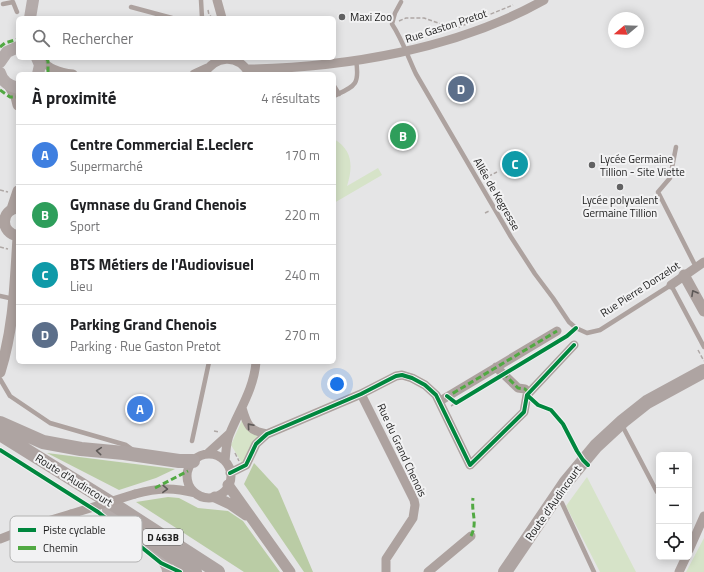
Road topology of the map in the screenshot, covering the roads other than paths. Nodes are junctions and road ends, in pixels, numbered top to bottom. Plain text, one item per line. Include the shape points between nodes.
1 (33, 0) edge
2 (201, 0) edge
3 (216, 0) edge
4 (544, 0) edge
5 (402, 2) dead end
6 (3, 4) dead end
7 (131, 7) dead end
8 (17, 12) dead end
9 (30, 16) edge
10 (165, 16) edge
11 (202, 16) edge
12 (214, 16) edge
13 (221, 16) edge
14 (406, 52) junction
15 (39, 60) edge
16 (40, 60) edge
17 (220, 60) edge
18 (235, 60) edge
19 (356, 60) junction
20 (209, 66) edge
21 (303, 67) junction
22 (248, 71) edge
23 (38, 72) edge
24 (59, 72) edge
25 (198, 72) edge
26 (290, 72) edge
27 (6, 79) edge
28 (336, 95) edge
29 (16, 101) edge
30 (676, 147) dead end
31 (16, 195) edge
32 (10, 210) edge
33 (2, 225) edge
34 (16, 236) edge
35 (700, 264) edge
36 (16, 268) edge
37 (684, 275) junction
38 (671, 285) junction
39 (0, 296) edge
40 (14, 299) junction
41 (704, 311) edge
42 (557, 331) dead end
43 (588, 333) joint
44 (574, 345) dead end
45 (704, 347) edge
46 (2, 357) edge
47 (208, 364) edge
48 (256, 364) edge
49 (496, 367) junction
50 (704, 371) edge
51 (0, 372) edge
52 (0, 379) edge
53 (704, 380) edge
54 (529, 393) junction
55 (361, 394) junction
56 (440, 401) junction
57 (242, 408) junction
58 (0, 423) edge
59 (624, 429) junction
60 (0, 434) edge
61 (229, 434) junction
62 (267, 434) junction
63 (192, 441) dead end
64 (0, 442) edge
65 (207, 454) junction
66 (139, 455) junction
67 (193, 460) junction
68 (225, 461) junction
69 (230, 473) junction
70 (228, 486) junction
71 (656, 490) edge
72 (195, 493) junction
73 (215, 497) junction
74 (562, 503) junction
75 (108, 510) junction
76 (65, 516) edge
77 (115, 516) edge
78 (116, 516) edge
79 (131, 516) edge
80 (704, 516) edge
81 (251, 518) junction
82 (142, 523) edge
83 (142, 535) edge
84 (470, 536) dead end
85 (142, 540) edge
86 (692, 543) edge
87 (685, 560) edge
88 (169, 570) edge
89 (212, 570) edge
90 (194, 572) edge
91 (290, 572) edge
92 (386, 572) edge
93 (428, 572) edge
94 (505, 572) edge
95 (515, 572) edge
96 (594, 572) edge
97 (679, 572) edge

1 - 9 main road
2 - 11 lane
3 - 12 street
3 - 13 street
4 - 14 street, Rue Gaston Pretot via 512,17
5 - 14 lane, Allée de Kegresse via 392,24
6 - 8 lane via 13,2
7 - 10 lane
14 - 19 street, Rue Gaston Pretot
14 - 43 lane, Allée de Kegresse via 416,74 511,237 569,322
15 - 23 main road
16 - 24 street via 48,68
17 - 20 street
18 - 22 street
19 - 21 street, Rue Gaston Pretot
19 - 28 lane via 356,82 352,87
20 - 25 street
21 - 22 street, Rue Gaston Pretot
21 - 26 street, Rue Gaston Pretot
27 - 29 street
30 - 35 lane via 670,178 658,192
31 - 32 street
32 - 33 street
33 - 34 street
35 - 37 street, Rue Pierre Donzelot
36 - 40 street
37 - 38 street, Rue Pierre Donzelot
41 -> 37 street
38 - 43 lane, Rue Pierre Donzelot via 600,330
38 - 45 lane
39 - 40 lane
40 - 46 street via 13,316
42 - 49 street
44 - 54 street
46 - 51 street
47 - 63 lane
48 - 57 street
49 - 54 street via 518,388
49 - 56 street
50 - 94 main road, Route d'Audincourt via 647,402 596,446 566,482
52 - 66 lane via 10,396 50,423 126,445
53 - 59 main road, Route d'Audincourt via 651,408
54 - 56 street via 524,412 470,465
55 - 56 street via 402,374 425,385
55 - 62 street
55 - 92 street, Rue du Grand Chenois via 415,505 413,518 386,559
57 - 61 street
62 -> 57 street via 252,429 245,420
66 -> 58 main road via 43,442
59 - 71 lane
59 - 74 main road, Route d'Audincourt via 588,465
60 - 79 main road, Route d'Audincourt / D 463B
61 - 65 street
61 - 68 street
62 - 69 street via 256,444 246,465
64 - 75 main road, Route d'Audincourt / D 463B
65 - 67 street
65 - 68 street
66 - 67 main road via 179,461
67 - 72 street via 187,474 188,482
68 - 69 street
69 - 70 street
70 - 73 street
70 - 81 street
72 - 73 street via 208,498
76 -> 72 street, bridge via 155,488
73 - 81 street
74 - 95 main road, Route d'Audincourt
74 - 96 lane, Route d'Audincourt
75 - 77 main road, Route d'Audincourt
75 - 78 main road, Route d'Audincourt / D 463B
80 - 86 street
81 - 91 street
82 - 89 main road, Route d'Audincourt / D 463B
83 - 90 main road, Route d'Audincourt / D 463B
84 - 93 street
85 - 88 main road, Route d'Audincourt via 156,552
87 - 97 street
89 - 90 main road, Route d'Audincourt

